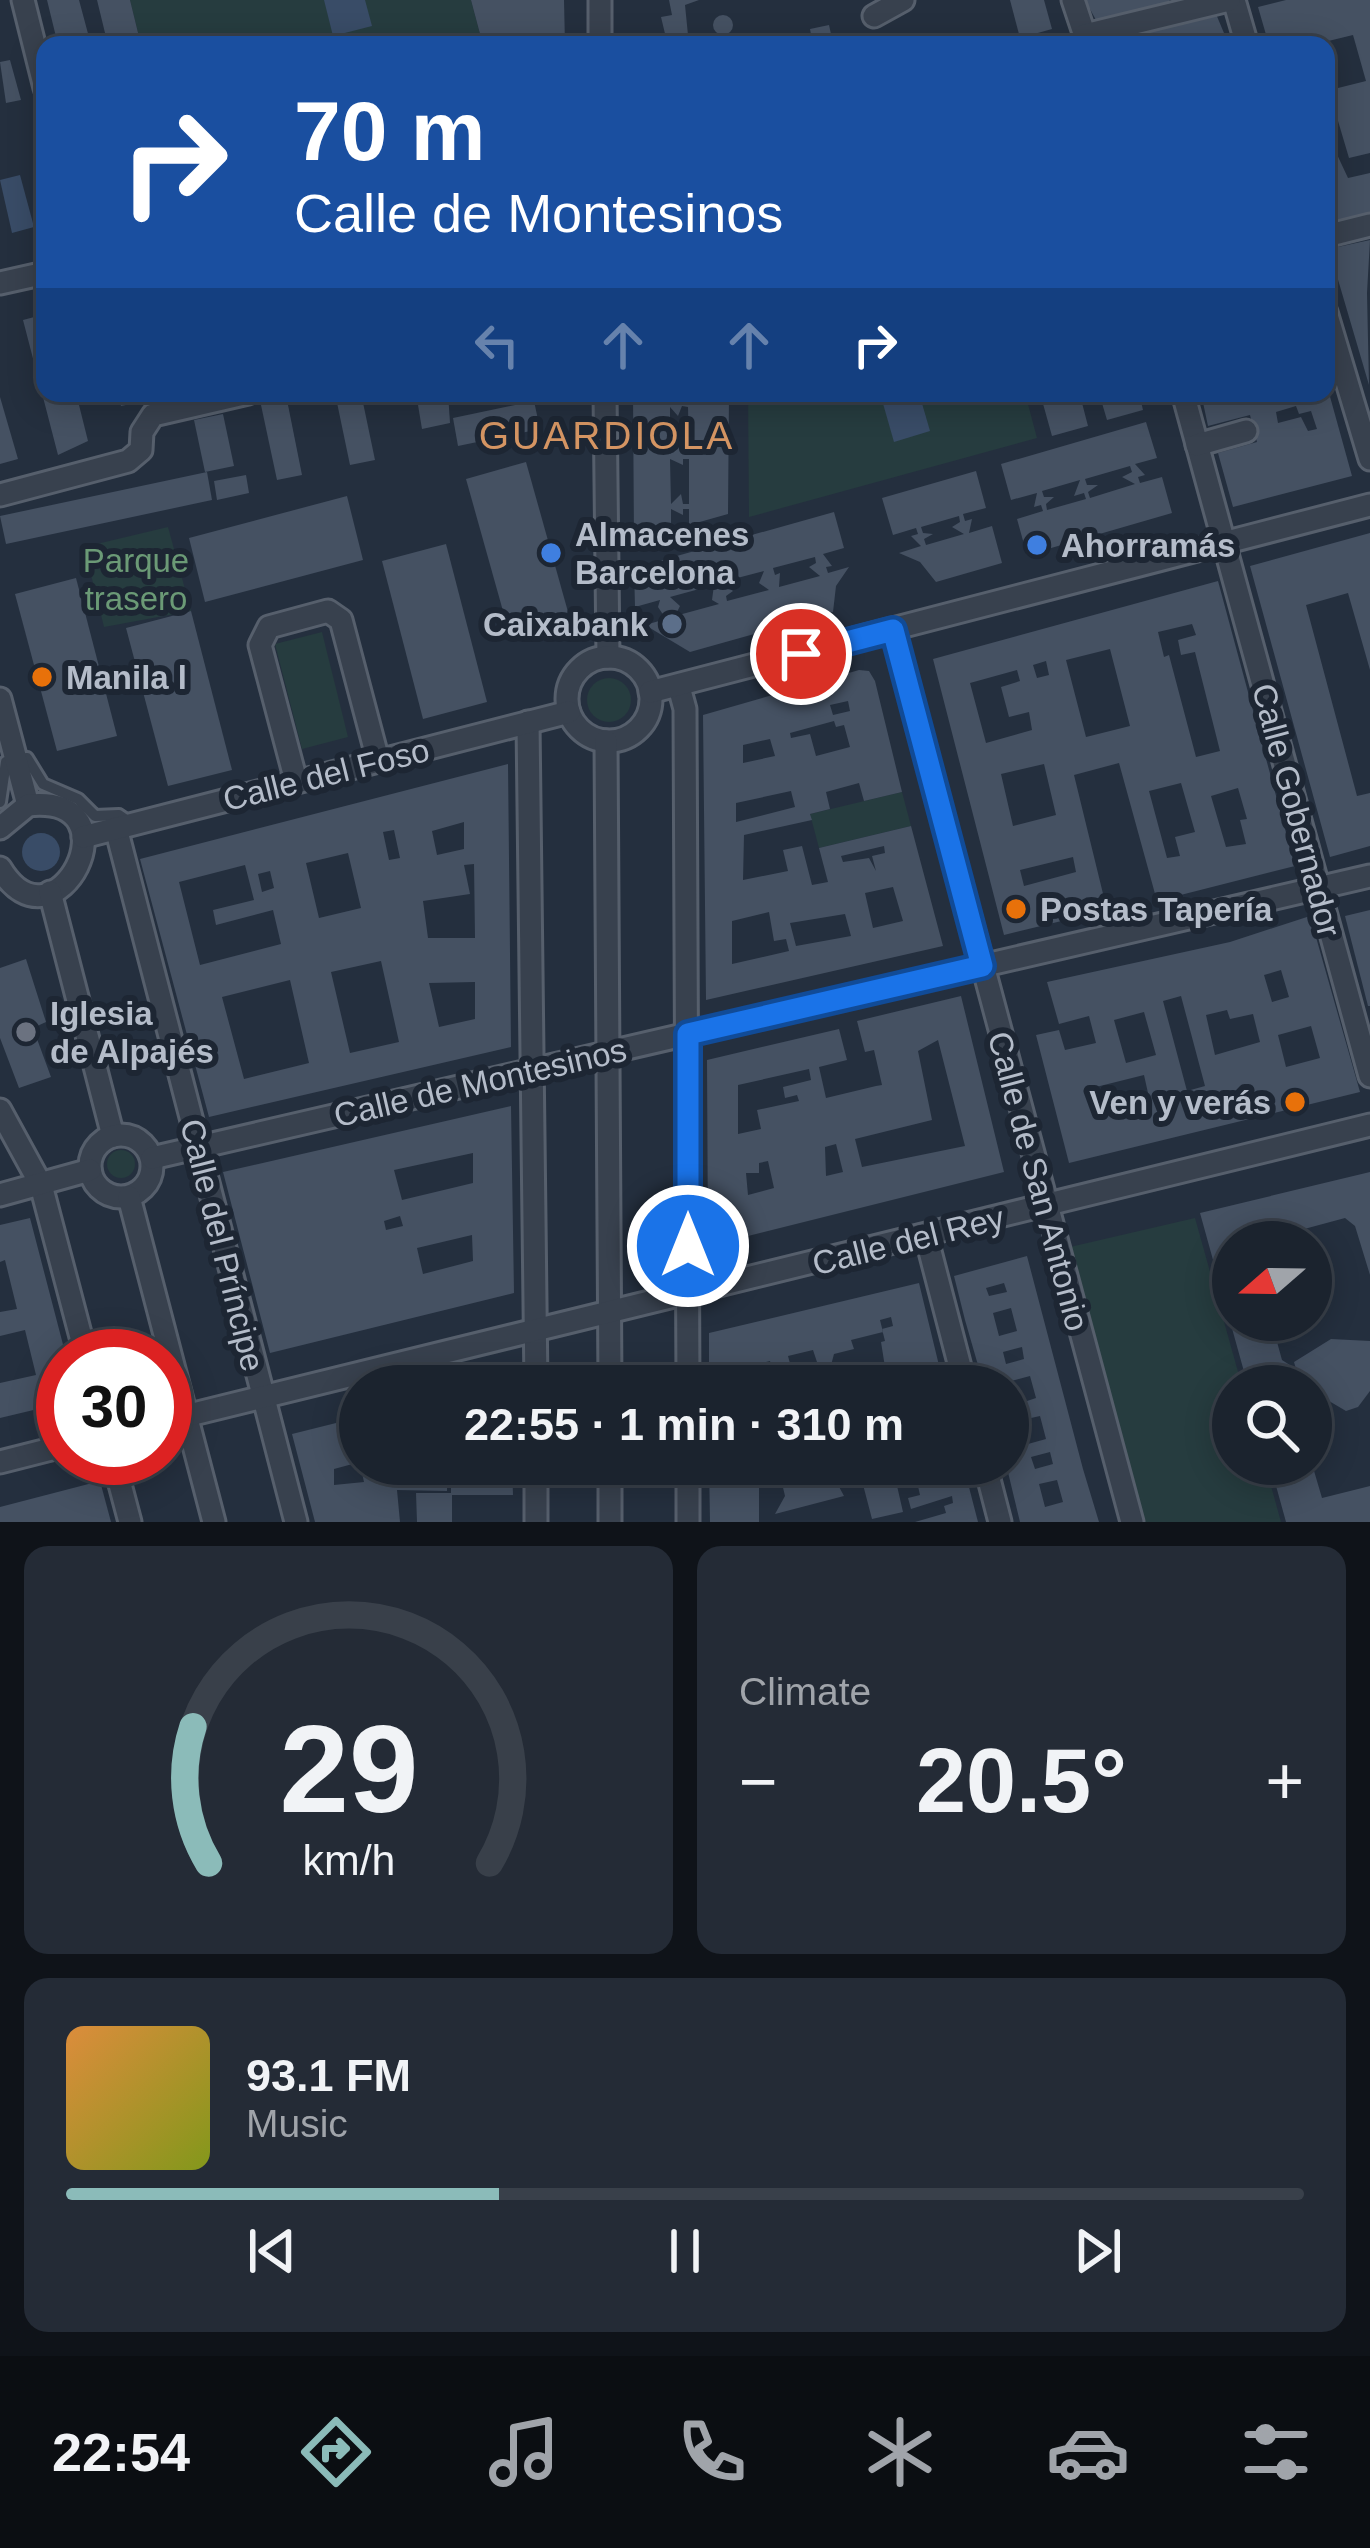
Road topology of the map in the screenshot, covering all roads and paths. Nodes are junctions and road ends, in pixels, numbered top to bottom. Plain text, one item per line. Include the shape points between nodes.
1 (22, 0) edge
2 (600, 0) edge
3 (903, 0) edge
4 (1072, 0) edge
5 (1231, 0) edge
6 (874, 16) dead end
7 (600, 36) edge
8 (1085, 36) edge
9 (1100, 36) edge
10 (1244, 36) edge
11 (36, 54) edge
12 (1370, 226) edge
13 (1335, 234) edge
14 (36, 275) edge
15 (0, 283) edge
16 (1335, 342) edge
17 (209, 402) edge
18 (605, 402) edge
19 (1185, 402) edge
20 (1246, 431) dead end
21 (1197, 445) junction
22 (1370, 459) edge
23 (0, 495) edge
24 (1370, 505) edge
25 (1225, 543) junction
26 (893, 630) junction
27 (608, 657) junction
28 (679, 687) junction
29 (650, 692) junction
30 (0, 699) edge
31 (568, 712) junction
32 (528, 722) junction
33 (605, 741) junction
34 (15, 756) junction
35 (378, 760) junction
36 (296, 782) junction
37 (0, 802) edge
38 (28, 805) junction
39 (124, 826) junction
40 (0, 828) edge
41 (83, 837) junction
42 (0, 868) edge
43 (1370, 876) edge
44 (1318, 887) junction
45 (50, 892) junction
46 (982, 966) junction
47 (688, 1034) junction
48 (607, 1053) junction
49 (535, 1069) junction
50 (1370, 1076) edge
51 (0, 1110) edge
52 (1370, 1126) edge
53 (113, 1136) junction
54 (198, 1147) junction
55 (152, 1158) junction
56 (89, 1170) junction
57 (41, 1185) junction
58 (0, 1195) edge
59 (128, 1197) junction
60 (1046, 1206) junction
61 (926, 1236) junction
62 (688, 1294) junction
63 (610, 1314) junction
64 (79, 1329) edge
65 (157, 1329) edge
66 (535, 1332) junction
67 (536, 1365) edge
68 (610, 1365) edge
69 (688, 1365) edge
70 (960, 1365) edge
71 (263, 1398) junction
72 (192, 1415) edge
73 (36, 1453) edge
74 (0, 1462) edge
75 (192, 1462) edge
76 (120, 1485) edge
77 (536, 1485) edge
78 (610, 1485) edge
79 (688, 1485) edge
80 (990, 1485) edge
81 (130, 1522) edge
82 (214, 1522) edge
83 (296, 1522) edge
84 (536, 1522) edge
85 (610, 1522) edge
86 (688, 1522) edge
87 (1000, 1522) edge
88 (1132, 1522) edge

1 - 11 street
2 - 7 street
3 - 6 street
4 - 8 street
5 - 9 street
5 - 10 street
12 - 13 street
14 - 15 street
16 - 22 street
17 - 23 street via 153,415 141,450 128,461
18 - 27 street
19 - 21 street, Calle Gobernador
20 - 21 street
21 - 25 street, Calle Gobernador
24 - 25 street
25 - 26 street
25 - 44 street, Calle Gobernador
26 - 28 street
26 - 46 street, Calle de San Antonio
27 - 29 street via 631,663
27 - 31 street via 575,674
28 - 29 street
28 - 47 street
29 - 33 street via 637,731
30 - 34 street
31 - 32 street, Calle del Foso
31 - 33 street via 581,731
32 - 35 street, Calle del Foso
32 - 49 street
33 - 48 street
34 - 37 lane via 2,770
34 - 38 street
34 - 39 lane via 27,758 43,784 95,816 119,814
35 - 36 street, Calle del Foso
35 - 36 street via 341,620 328,611 268,627 260,645
36 - 39 street, Calle del Foso
38 - 40 street
38 - 41 street via 70,814
39 - 41 street, Calle del Foso
39 - 54 street, Calle del Príncipe
41 - 45 street via 81,867
42 - 45 street via 24,891
43 - 44 street, Calle de Montesinos
44 - 46 street, Calle de Montesinos
44 - 50 street, Calle Gobernador
45 - 53 street
46 - 47 street, Calle de Montesinos
46 - 60 street, Calle de San Antonio
47 - 48 street, Calle de Montesinos
47 - 62 street
48 - 49 street, Calle de Montesinos
48 - 63 street
49 - 54 street, Calle de Montesinos
49 - 66 street
51 - 57 street
52 - 60 street, Calle del Rey
53 - 55 street via 133,1136
53 - 56 street via 93,1152
54 - 55 street, Calle de Montesinos
54 - 71 street, Calle del Príncipe
55 - 59 street via 145,1187
56 - 57 street
56 - 59 street via 99,1189
57 - 58 street
57 - 64 street
59 - 65 street
60 - 61 street, Calle del Rey
60 - 88 street, Calle de San Antonio
61 - 62 street, Calle del Rey
61 - 70 street
62 - 63 street, Calle del Rey
62 - 69 street
63 - 66 street, Calle del Rey
63 - 68 street
66 - 67 street
66 - 71 street, Calle del Rey
71 - 72 street, Calle del Rey
71 - 83 street, Calle del Príncipe
73 - 74 street
75 - 82 street
76 - 81 street
77 - 84 street
78 - 85 street
79 - 86 street
80 - 87 street

